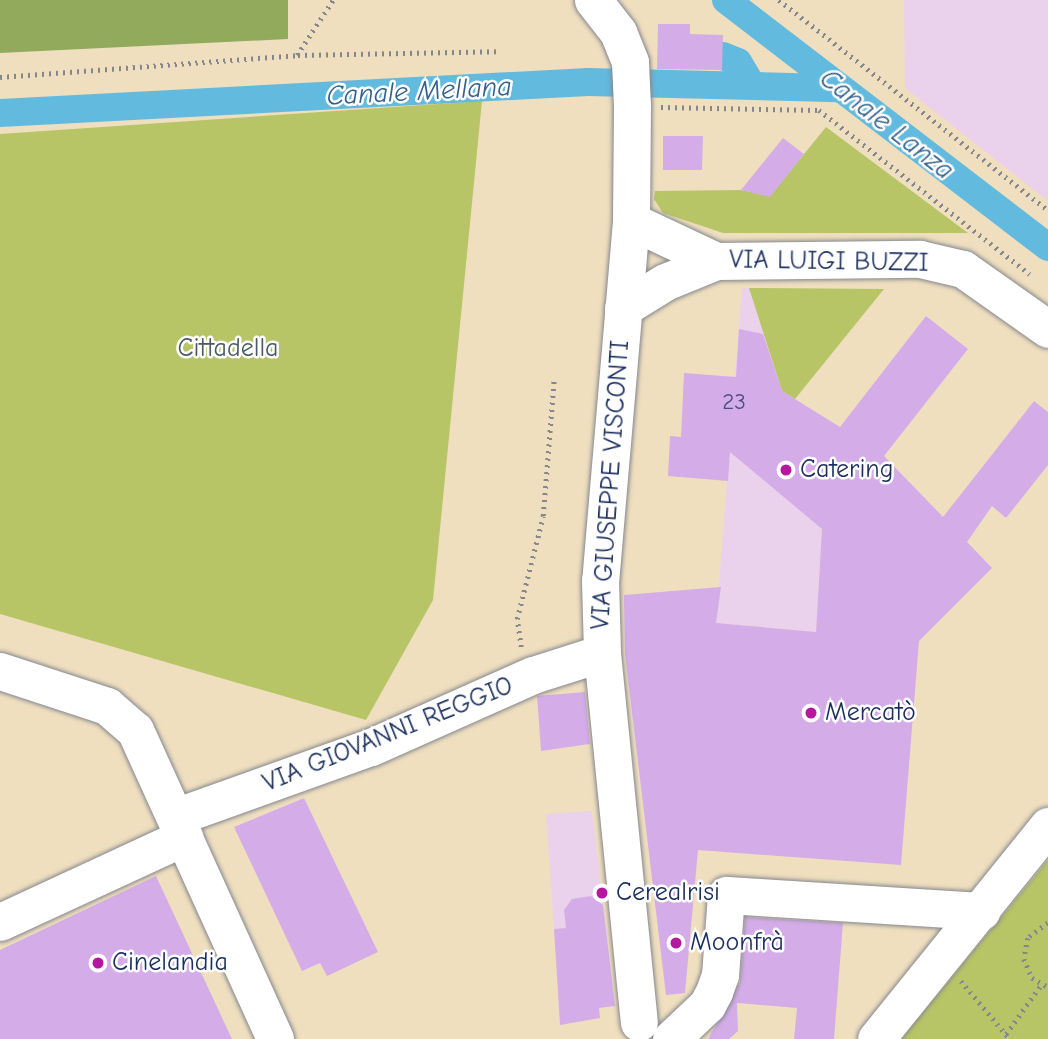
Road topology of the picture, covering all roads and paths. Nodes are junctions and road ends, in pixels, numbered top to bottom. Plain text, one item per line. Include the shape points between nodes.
1 (333, 0) edge
2 (593, 0) edge
3 (779, 0) edge
4 (498, 51) dead end
5 (297, 55) junction
6 (0, 77) edge
7 (632, 106) junction
8 (1048, 210) edge
9 (631, 220) junction
10 (716, 261) junction
11 (1037, 280) dead end
12 (623, 308) junction
13 (1048, 329) edge
14 (554, 379) dead end
15 (601, 653) junction
16 (0, 671) edge
17 (526, 679) junction
18 (1048, 826) edge
19 (180, 827) junction
20 (981, 911) junction
21 (0, 922) edge
22 (1048, 923) edge
23 (942, 958) junction
24 (1041, 985) junction
25 (1048, 987) edge
26 (649, 1035) edge
27 (1008, 1037) edge
28 (275, 1039) edge
29 (876, 1039) edge

1 - 5 path
2 - 7 street, VIA GIUSEPPE VISCONTI via 618,32 630,62
3 - 8 path
4 - 5 path
5 - 6 path
7 - 9 street, VIA GIUSEPPE VISCONTI
7 - 11 path via 819,110
9 - 10 street, VIA LUIGI BUZZI
9 - 12 street, VIA GIUSEPPE VISCONTI
10 - 12 street, VIA LUIGI BUZZI via 665,282
10 - 13 street, VIA LUIGI BUZZI via 920,260 963,269
12 - 15 street, VIA GIUSEPPE VISCONTI via 600,580
14 - 17 path via 543,516 517,619
15 - 17 street, VIA GIOVANNI REGGIO
15 - 26 street, VIA GIUSEPPE VISCONTI
16 - 19 street via 107,706 135,730
17 - 19 street, VIA GIOVANNI REGGIO
18 - 20 street
19 - 21 street, VIA GIOVANNI REGGIO
19 - 28 street
20 - 23 street
20 - 26 street via 726,895 717,984 707,1004
22 - 24 path via 1035,930 1025,948 1027,969
23 - 27 path
23 - 29 street
24 - 25 path
24 - 27 path

